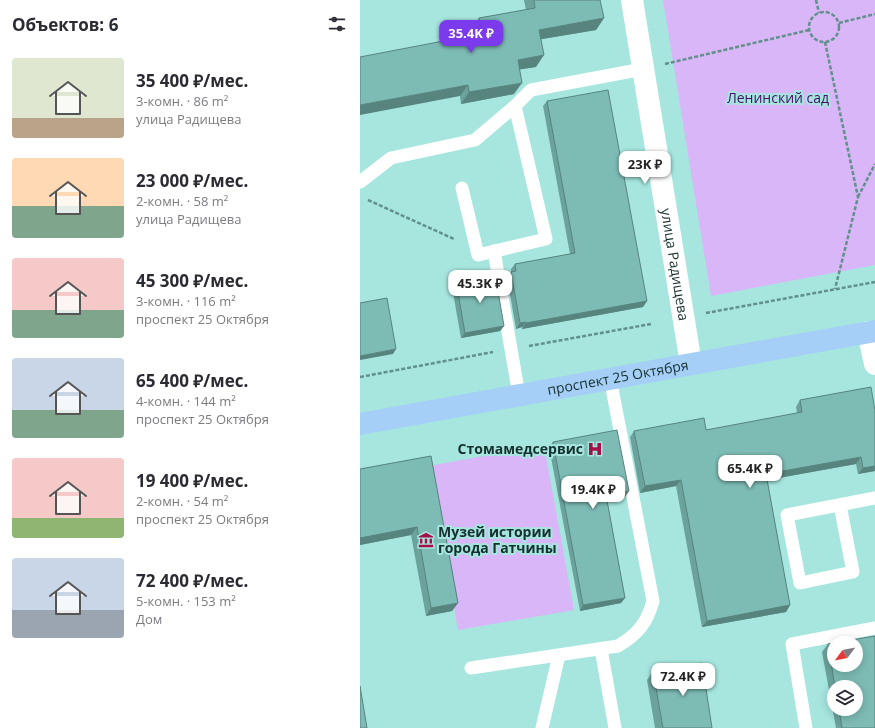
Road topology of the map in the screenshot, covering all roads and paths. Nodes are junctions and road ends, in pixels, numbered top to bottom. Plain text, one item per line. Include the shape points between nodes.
1 (632, 0) edge
2 (816, 0) edge
3 (819, 13) junction
4 (875, 14) edge
5 (838, 23) junction
6 (809, 30) junction
7 (825, 42) junction
8 (643, 69) junction
9 (515, 106) junction
10 (875, 164) edge
11 (360, 182) edge
12 (462, 188) dead end
13 (858, 198) junction
14 (367, 200) dead end
15 (477, 249) junction
16 (494, 251) junction
17 (875, 282) edge
18 (835, 289) junction
19 (706, 313) dead end
20 (872, 331) edge
21 (691, 364) junction
22 (875, 364) edge
23 (610, 378) junction
24 (519, 395) junction
25 (360, 424) edge
26 (875, 498) edge
27 (840, 505) junction
28 (875, 628) edge
29 (601, 649) junction
30 (559, 655) junction
31 (471, 668) dead end
32 (542, 728) edge
33 (615, 728) edge
34 (806, 728) edge

1 - 8 street, улица Радищева
2 - 3 path
3 - 5 path via 827,12 834,16
3 - 6 path via 811,20
4 - 5 path
5 - 7 path via 839,30 836,36
6 - 7 path via 812,37
6 - 8 path
7 - 13 path
8 - 9 lane via 531,90
8 - 21 street, улица Радищева
9 - 11 lane via 475,140 391,158
9 - 16 lane via 546,239
10 - 13 path
12 - 15 lane
13 - 18 path
14 - 15 path
15 - 16 lane via 478,255
16 - 24 lane
17 - 18 path
18 - 19 path
20 - 21 main road, проспект 25 Октября
20 - 22 street
21 - 23 main road, проспект 25 Октября
23 - 24 main road, проспект 25 Октября
23 - 29 lane via 653,601 650,614 631,638 618,646
24 - 25 main road, проспект 25 Октября
26 - 27 lane
27 - 27 lane via 853,572 800,583 786,515
28 - 34 lane via 792,644
29 - 30 lane
29 - 33 lane
30 - 31 lane
30 - 32 lane

